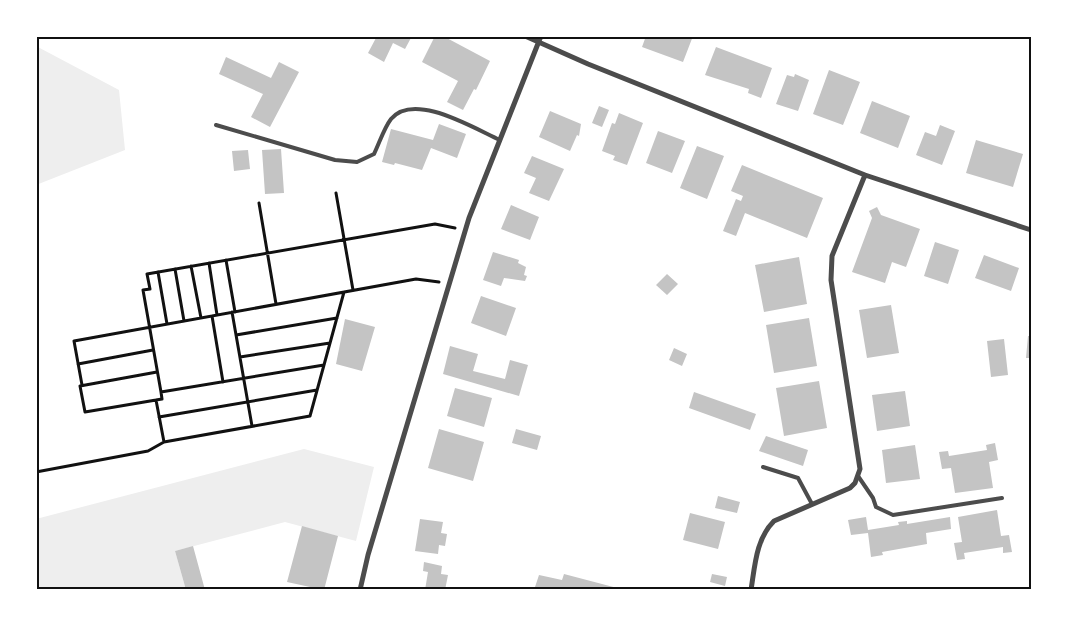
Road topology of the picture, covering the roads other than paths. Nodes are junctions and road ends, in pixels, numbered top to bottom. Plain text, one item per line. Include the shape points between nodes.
1 (525, 36) edge
2 (541, 36) edge
3 (538, 43) junction
4 (216, 125) dead end
5 (500, 140) junction
6 (865, 175) junction
7 (1031, 230) edge
8 (763, 467) dead end
9 (858, 476) junction
10 (1002, 498) dead end
11 (812, 504) junction
12 (360, 590) edge
13 (751, 590) edge

1 - 3 street
2 - 3 street
3 - 5 street
3 - 6 street
4 - 5 lane via 335,160 357,162 374,154 392,118 406,110 429,108
5 - 12 street via 465,230
6 - 7 street
6 - 9 street via 832,256 831,280 860,463
8 - 11 lane via 798,478
9 - 10 lane via 876,507 893,515
9 - 11 street via 850,488
11 - 13 street via 774,521 767,528 758,547

